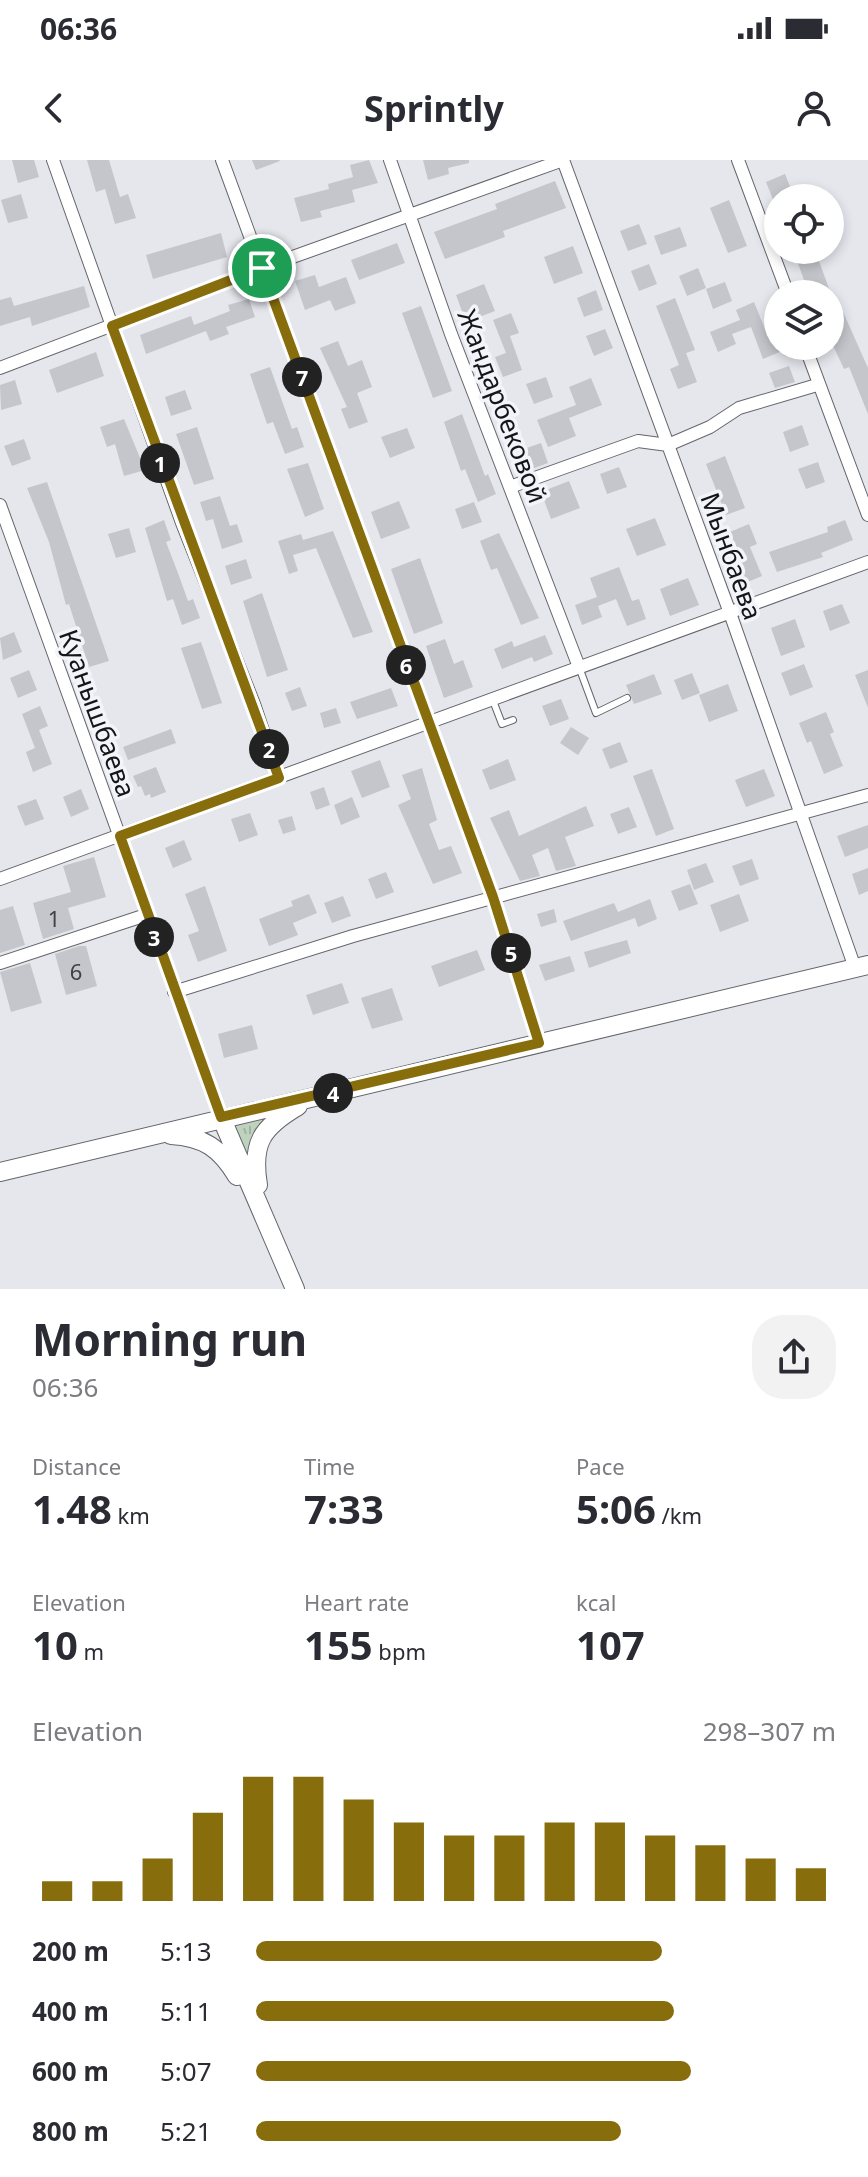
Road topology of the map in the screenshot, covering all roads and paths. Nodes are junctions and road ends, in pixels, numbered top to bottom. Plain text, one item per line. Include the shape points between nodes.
1 (53, 160) edge
2 (222, 160) edge
3 (390, 160) edge
4 (563, 160) edge
5 (738, 160) edge
6 (409, 214) junction
7 (262, 268) junction
8 (783, 280) edge
9 (112, 326) junction
10 (809, 360) edge
11 (0, 368) edge
12 (817, 385) junction
13 (668, 445) junction
14 (510, 487) junction
15 (0, 505) edge
16 (868, 515) edge
17 (868, 562) edge
18 (730, 613) junction
19 (579, 667) junction
20 (492, 698) junction
21 (627, 698) dead end
22 (513, 720) dead end
23 (428, 725) junction
24 (279, 778) junction
25 (868, 795) edge
26 (804, 815) junction
27 (120, 836) junction
28 (0, 879) edge
29 (493, 897) junction
30 (146, 915) junction
31 (0, 963) edge
32 (862, 966) edge
33 (174, 992) junction
34 (539, 1043) junction
35 (313, 1097) junction
36 (221, 1117) junction
37 (149, 1134) junction
38 (0, 1172) edge
39 (262, 1215) junction
40 (295, 1289) edge

1 - 9 street
2 - 7 street
3 - 6 street, Жандарбековой
4 - 6 street
4 - 13 street, Мынбаева
5 - 8 street
6 - 7 street
6 - 14 street, Жандарбековой
7 - 9 street
7 - 23 street
9 - 11 street
9 - 24 street
10 - 12 street
12 - 13 street via 739,408
12 - 16 street
13 - 14 street via 638,441
13 - 18 street, Мынбаева
14 - 19 street, Жандарбековой
15 - 27 street, Куанышбаева
17 - 18 street
18 - 19 street
18 - 26 street, Мынбаева
19 - 20 street
19 - 21 lane via 596,713
20 - 22 lane via 502,724
20 - 23 street
23 - 24 street
23 - 29 street
24 - 27 street
25 - 26 street
26 - 29 street
26 - 32 street, Мынбаева
27 - 28 street
27 - 30 street, Куанышбаева
29 - 33 street
29 - 34 street
30 - 31 street
30 - 33 street, Куанышбаева
32 - 34 main road
33 - 36 street, Куанышбаева
34 - 35 main road
35 - 36 main road
35 - 39 main road via 279,1117 259,1138 254,1164
36 - 37 main road
36 - 39 main road
37 - 38 main road
37 - 39 main road via 193,1137 212,1145
39 - 40 main road

